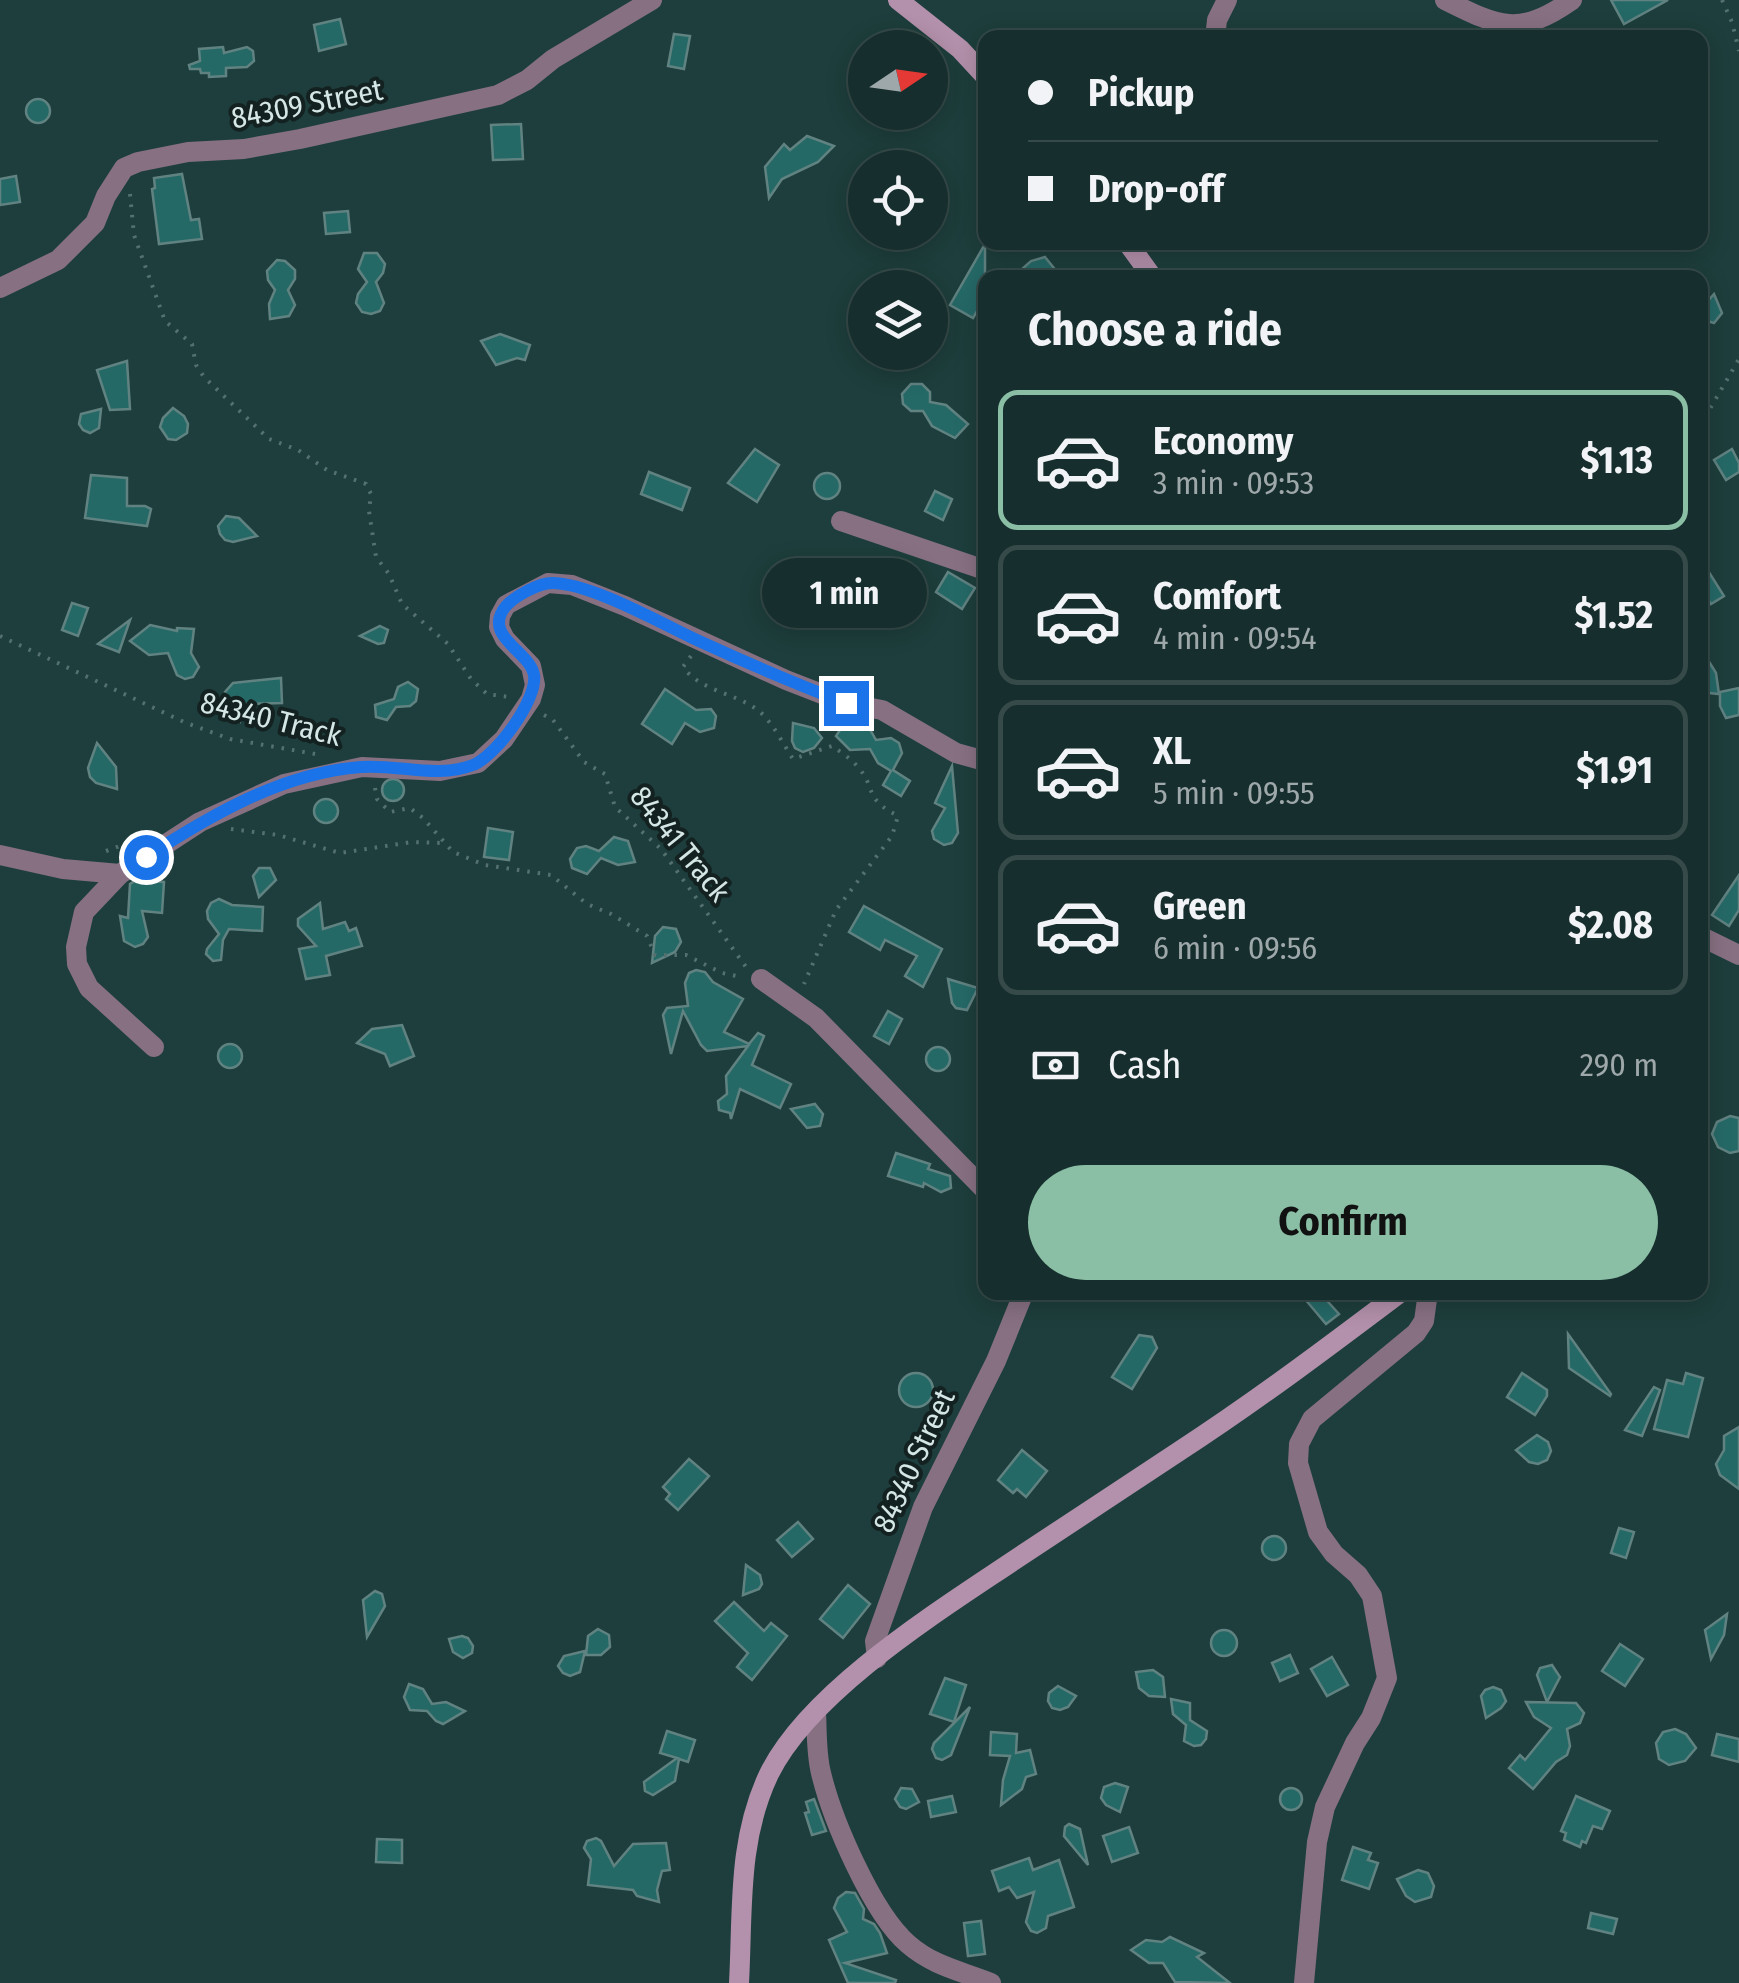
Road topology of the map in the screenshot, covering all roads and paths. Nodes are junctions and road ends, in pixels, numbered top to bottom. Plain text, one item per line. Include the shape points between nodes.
1 (652, 0) edge
2 (898, 0) edge
3 (1227, 0) edge
4 (1445, 0) edge
5 (1572, 0) edge
6 (1722, 0) edge
7 (1217, 30) edge
8 (1739, 51) edge
9 (978, 68) edge
10 (124, 168) junction
11 (0, 288) edge
12 (1739, 359) edge
13 (1708, 412) edge
14 (840, 521) dead end
15 (978, 568) edge
16 (0, 636) edge
17 (703, 642) junction
18 (524, 705) junction
19 (978, 760) edge
20 (362, 767) junction
21 (200, 822) junction
22 (134, 840) dead end
23 (442, 843) junction
24 (96, 853) dead end
25 (0, 856) edge
26 (120, 874) junction
27 (1739, 932) edge
28 (1710, 940) edge
29 (1739, 955) edge
30 (761, 979) junction
31 (802, 989) dead end
32 (154, 1047) dead end
33 (978, 1183) edge
34 (1021, 1300) edge
35 (1390, 1300) edge
36 (1427, 1300) edge
37 (877, 1658) junction
38 (816, 1711) junction
39 (740, 1983) edge
40 (991, 1983) edge
41 (1304, 1983) edge

1 - 10 street, 84309 Street via 498,94 300,139 156,157
2 - 9 street
3 - 7 street
4 - 5 street via 1509,26 1541,19
6 - 8 path
10 - 11 street via 95,223 67,252
10 - 18 path, 84341 Track via 145,270 165,321 192,344 204,377 269,438 366,484 376,557 402,604 448,644 487,694
12 - 13 path
14 - 15 street
16 - 20 path, 84340 Track via 230,739
17 - 18 street via 572,585 548,582 506,605 500,616 505,639 532,666 533,693
17 - 19 street via 846,703 882,710
17 - 31 path via 683,666 686,672 759,711 793,758 832,746 860,769 872,796 898,816 892,836 832,918
18 - 20 street via 504,739 478,763 440,771
18 - 30 path, 84341 Track via 553,720 584,762 605,774 615,807 661,849 744,966
20 - 21 street via 284,784
20 - 23 path, 84340 Track via 374,778 377,800 390,812 410,808
21 - 23 path via 340,853
21 - 26 street
22 - 24 path
23 - 30 path, 84340 Track via 485,865 551,875 646,936 655,955 686,955 722,974
25 - 26 street
26 - 32 street via 84,912 78,964 89,988
27 - 28 street
28 - 29 street
30 - 33 street via 816,1018
34 - 37 street, 84340 Street via 918,1519 875,1641
35 - 37 street
36 - 41 street via 1416,1333 1322,1409 1300,1444 1298,1463 1318,1532 1372,1596 1386,1678 1325,1807
37 - 38 street
38 - 39 street via 792,1735 750,1824
38 - 40 street via 820,1770 861,1875 882,1910 904,1942 931,1961

